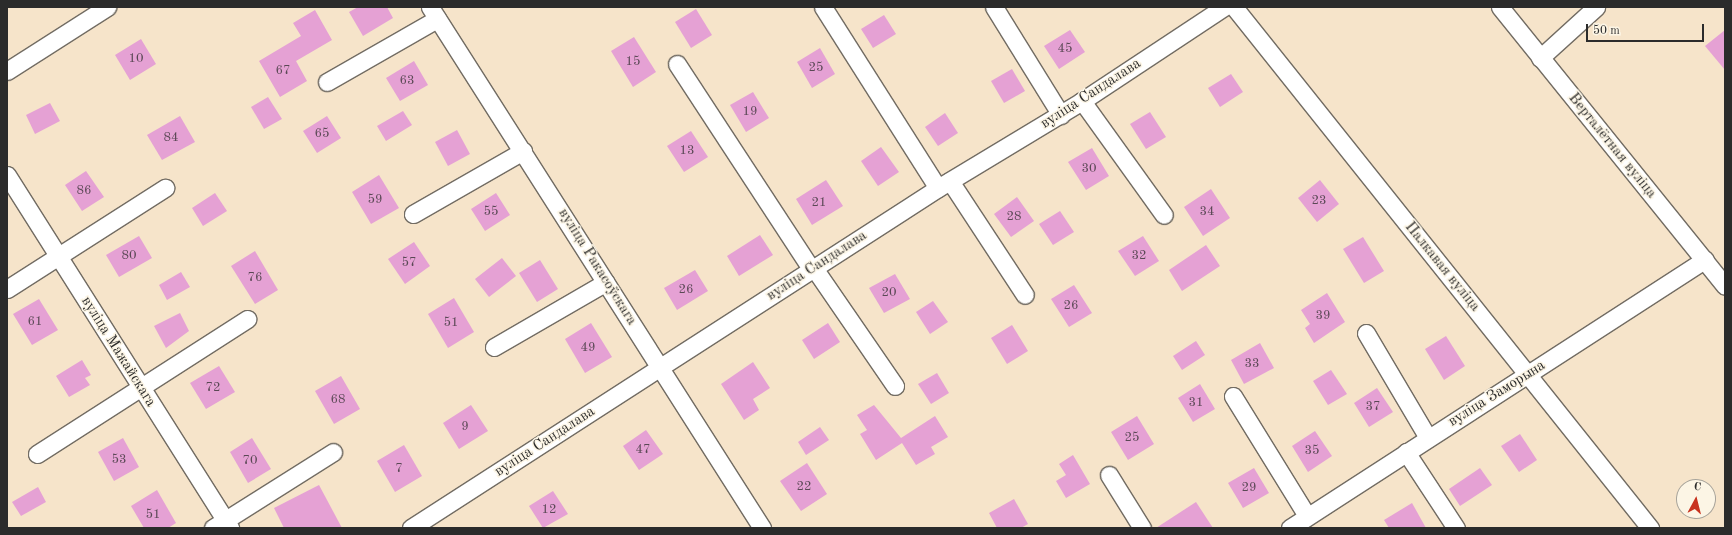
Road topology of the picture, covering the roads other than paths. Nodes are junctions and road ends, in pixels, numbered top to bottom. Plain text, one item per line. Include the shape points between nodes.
1 (107, 7) edge
2 (823, 7) edge
3 (994, 7) edge
4 (1224, 7) edge
5 (1234, 7) edge
6 (1500, 7) edge
7 (1596, 7) edge
8 (434, 13) edge
9 (1540, 58) junction
10 (677, 64) dead end
11 (7, 71) edge
12 (327, 82) dead end
13 (1082, 101) junction
14 (1061, 115) junction
15 (523, 151) junction
16 (7, 175) edge
17 (944, 184) junction
18 (165, 188) dead end
19 (413, 214) dead end
20 (1164, 216) dead end
21 (58, 257) junction
22 (1705, 260) junction
23 (813, 269) junction
24 (606, 282) junction
25 (1725, 286) edge
26 (7, 289) edge
27 (1025, 295) dead end
28 (247, 319) dead end
29 (1366, 333) dead end
30 (494, 347) dead end
31 (661, 367) junction
32 (1528, 375) junction
33 (895, 386) dead end
34 (140, 388) junction
35 (1234, 396) dead end
36 (1428, 438) junction
37 (333, 452) dead end
38 (1406, 452) junction
39 (37, 454) dead end
40 (1109, 475) dead end
41 (1307, 516) junction
42 (223, 526) edge
43 (411, 528) edge
44 (762, 528) edge
45 (1142, 528) edge
46 (1290, 528) edge
47 (1456, 528) edge
48 (1650, 528) edge

1 - 11 street
2 - 17 street
3 - 14 street
4 - 13 street, вуліца Сандалава
5 - 32 street, Палкавая вуліца
6 - 9 street, Верталётная вуліца
7 - 9 street
8 - 12 street
8 - 15 street, вуліца Ракасоўскага
9 - 22 street, Верталётная вуліца
10 - 23 street
13 - 14 street, вуліца Сандалава
13 - 20 street
14 - 17 street, вуліца Сандалава
15 - 19 street
15 - 24 street, вуліца Ракасоўскага
16 - 21 street, вуліца Мажайскага
17 - 23 street, вуліца Сандалава
17 - 27 street
18 - 21 street
21 - 26 street
21 - 34 street, вуліца Мажайскага
22 - 25 street, Верталётная вуліца
22 - 32 street, вуліца Заморына
23 - 31 street, вуліца Сандалава
23 - 33 street
24 - 30 street
24 - 31 street, вуліца Ракасоўскага
28 - 34 street
29 - 36 street
31 - 43 street, вуліца Сандалава
31 - 44 street, вуліца Ракасоўскага
32 - 36 street, вуліца Заморына
32 - 48 street, Палкавая вуліца
34 - 39 street
34 - 42 street, вуліца Мажайскага
35 - 41 street
36 - 38 street, вуліца Заморына
37 - 42 street
38 - 41 street, вуліца Заморына
38 - 47 street
40 - 45 street
41 - 46 street, вуліца Заморына

